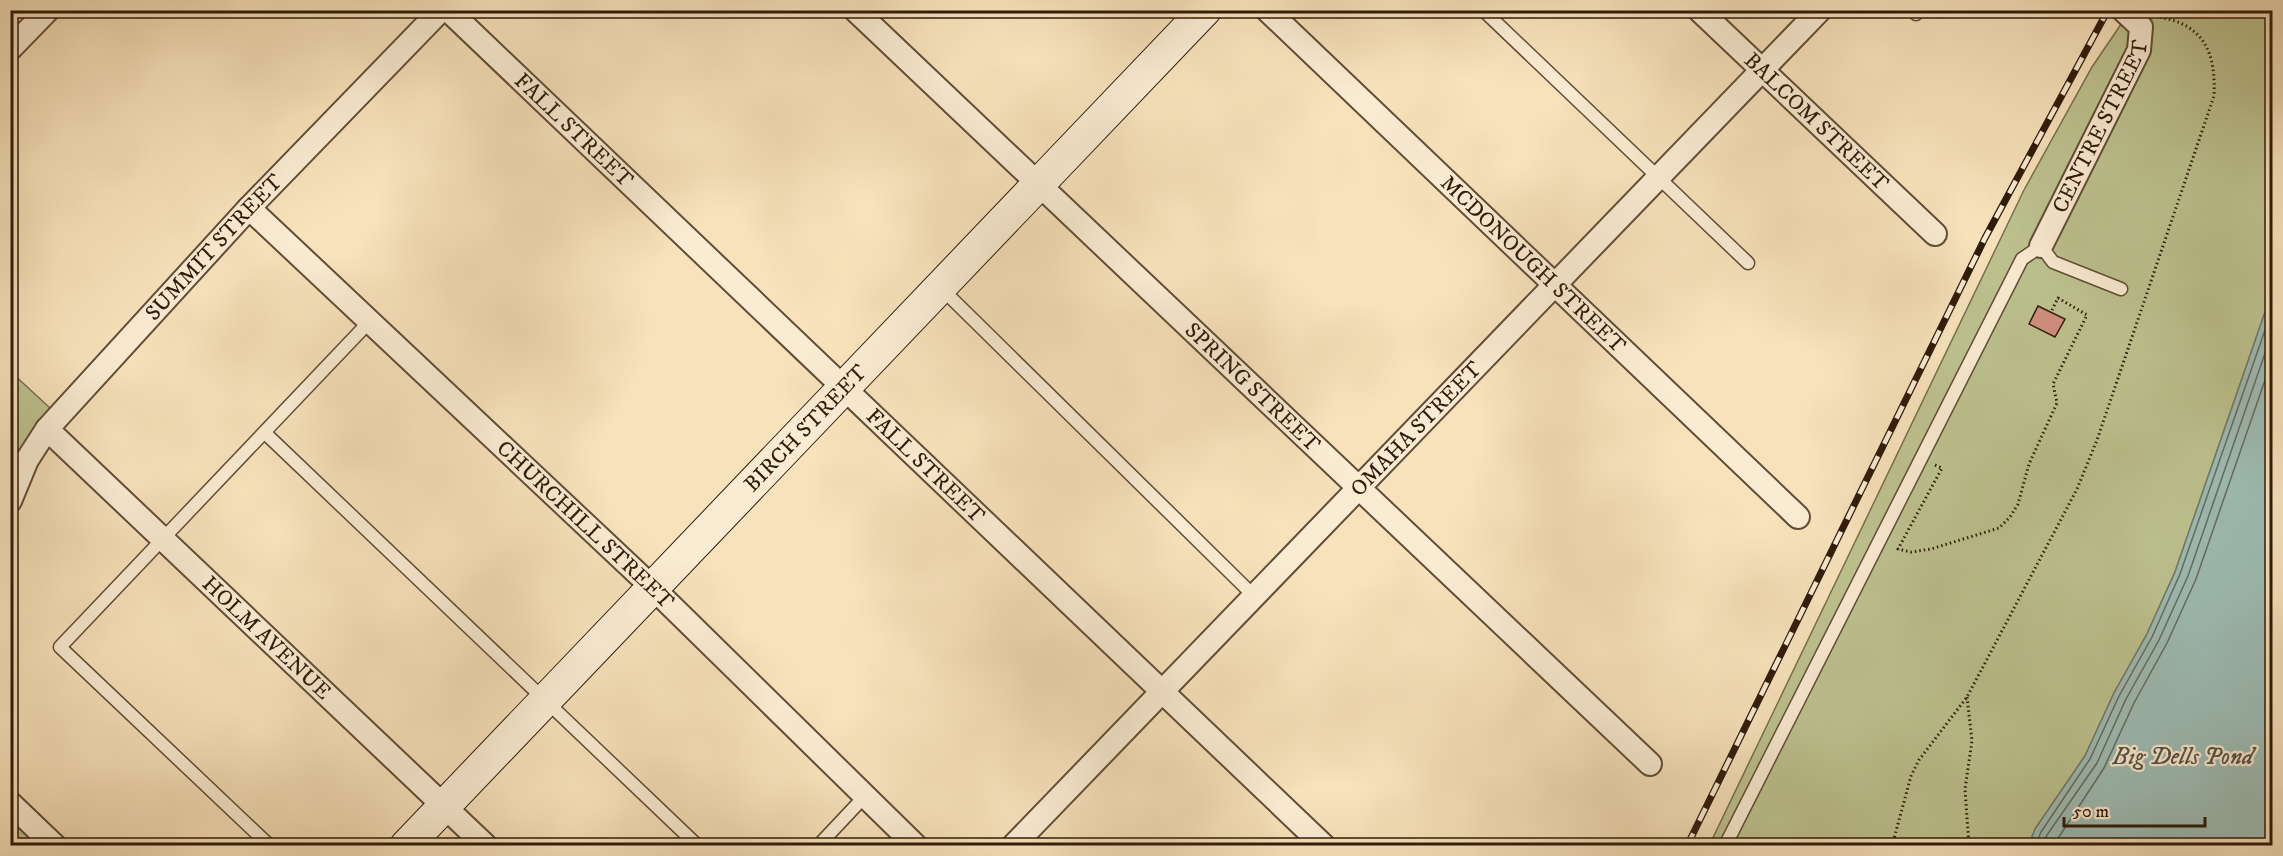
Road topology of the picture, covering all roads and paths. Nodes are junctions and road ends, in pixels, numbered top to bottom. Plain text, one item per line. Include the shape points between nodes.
1 (48, 10) edge
2 (441, 10) edge
3 (448, 10) edge
4 (855, 10) edge
5 (1205, 10) edge
6 (1267, 10) edge
7 (1483, 10) edge
8 (1699, 10) edge
9 (1820, 10) edge
10 (2128, 15) edge
11 (10, 50) edge
12 (1762, 71) junction
13 (1659, 178) junction
14 (1039, 184) junction
15 (249, 208) junction
16 (1935, 234) dead end
17 (2041, 246) junction
18 (1748, 263) dead end
19 (1556, 283) junction
20 (940, 287) junction
21 (2121, 289) dead end
22 (2051, 312) dead end
23 (370, 321) junction
24 (842, 388) junction
25 (47, 429) junction
26 (265, 433) junction
27 (1922, 460) junction
28 (1358, 488) junction
29 (10, 501) edge
30 (1798, 517) dead end
31 (163, 540) junction
32 (653, 588) junction
33 (1254, 596) junction
34 (1163, 691) junction
35 (1967, 698) junction
36 (545, 699) junction
37 (1650, 764) dead end
38 (865, 796) junction
39 (10, 803) edge
40 (444, 806) junction
41 (55, 846) edge
42 (270, 846) edge
43 (406, 846) edge
44 (486, 846) edge
45 (698, 846) edge
46 (818, 846) edge
47 (916, 846) edge
48 (1013, 846) edge
49 (1324, 846) edge
50 (1725, 846) edge
51 (1892, 846) edge
52 (1969, 846) edge

1 - 11 street
2 - 15 street, SUMMIT STREET
3 - 24 street, FALL STREET
4 - 14 street, SPRING STREET
5 - 14 main road, BIRCH STREET
6 - 19 street, MCDONOUGH STREET
7 - 13 lane
8 - 12 street, BALCOM STREET
9 - 12 street, OMAHA STREET
10 - 17 street, CENTRE STREET via 2141,27 2139,50
10 - 35 path via 2160,17 2177,23 2204,42 2216,73 2214,96 2081,479
12 - 13 street, OMAHA STREET
12 - 16 street, BALCOM STREET
13 - 18 lane
13 - 19 street, OMAHA STREET
14 - 20 main road, BIRCH STREET
14 - 28 street, SPRING STREET
15 - 23 street, CHURCHILL STREET
15 - 25 street, SUMMIT STREET
17 - 21 lane via 2053,262
17 - 27 lane via 2022,259
19 - 28 street, OMAHA STREET
19 - 30 street, MCDONOUGH STREET
20 - 24 main road, BIRCH STREET
20 - 33 lane
22 - 27 path via 2058,298 2086,315 2053,384 2057,403 2010,517 1999,528 1931,549 1898,549 1942,468
23 - 26 lane
23 - 32 street, CHURCHILL STREET
24 - 32 main road, BIRCH STREET
24 - 34 street, FALL STREET
25 - 29 street, SUMMIT STREET via 27,460
25 - 31 street, HOLM AVENUE
26 - 31 lane
26 - 36 lane
27 - 50 lane
28 - 33 street, OMAHA STREET
28 - 37 street, SPRING STREET
31 - 40 street, HOLM AVENUE
31 - 42 lane via 60,647
32 - 36 main road, BIRCH STREET
32 - 38 street, CHURCHILL STREET
33 - 34 street, OMAHA STREET
34 - 48 street, OMAHA STREET
34 - 49 street, FALL STREET
35 - 51 path via 1919,760
35 - 52 path via 1972,741 1965,789
36 - 40 main road, BIRCH STREET
36 - 45 lane
38 - 46 lane
38 - 47 street, CHURCHILL STREET
39 - 41 street
40 - 43 main road, BIRCH STREET
40 - 44 street, HOLM AVENUE

